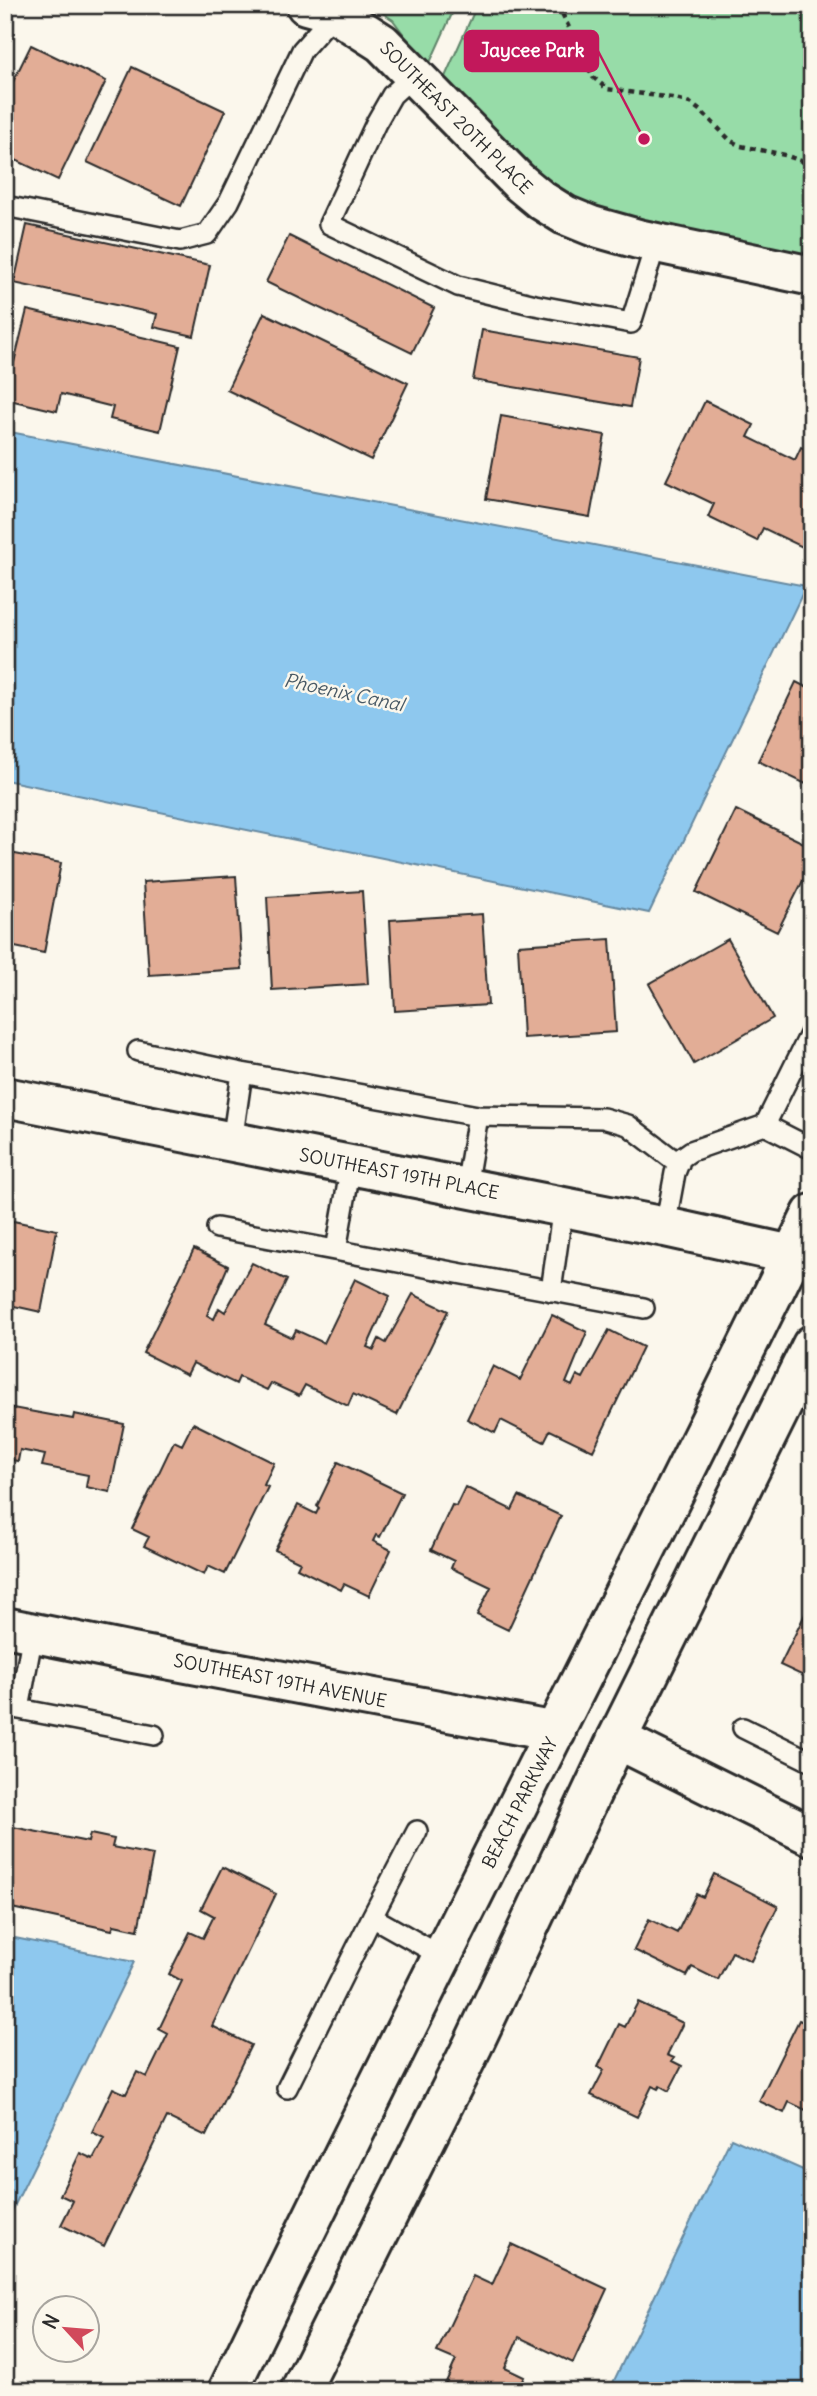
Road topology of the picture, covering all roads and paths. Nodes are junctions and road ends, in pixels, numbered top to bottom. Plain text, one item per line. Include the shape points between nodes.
1 (558, 5) edge
2 (324, 8) edge
3 (415, 74) junction
4 (812, 165) edge
5 (5, 206) edge
6 (656, 243) junction
7 (812, 276) edge
8 (812, 1030) edge
9 (138, 1051) dead end
10 (242, 1073) junction
11 (5, 1097) edge
12 (478, 1116) junction
13 (765, 1125) junction
14 (232, 1142) junction
15 (812, 1149) edge
16 (679, 1164) junction
17 (351, 1165) junction
18 (466, 1187) junction
19 (563, 1206) junction
20 (812, 1214) edge
21 (665, 1227) junction
22 (217, 1228) dead end
23 (336, 1250) junction
24 (802, 1260) edge
25 (551, 1291) junction
26 (644, 1308) dead end
27 (812, 1345) edge
28 (19, 1630) edge
29 (12, 1707) edge
30 (743, 1728) dead end
31 (556, 1732) junction
32 (154, 1735) dead end
33 (617, 1740) junction
34 (812, 1762) edge
35 (809, 1828) edge
36 (417, 1830) dead end
37 (372, 1917) junction
38 (443, 1956) junction
39 (287, 2088) dead end
40 (228, 2391) edge
41 (300, 2391) edge

1 - 4 path via 593,77 607,89 690,103 741,146
2 - 3 street, SOUTHEAST 20TH PLACE via 382,43
2 - 5 lane via 229,202 207,234 180,240
3 - 6 street, SOUTHEAST 20TH PLACE via 541,200 592,226
3 - 6 lane via 392,95 329,224 457,286 631,323
6 - 7 street, SOUTHEAST 20TH PLACE
8 - 13 lane
9 - 10 lane
10 - 12 lane
10 - 14 lane
11 - 14 street, SOUTHEAST 19TH PLACE
12 - 16 lane via 603,1118 628,1125
12 - 18 lane
13 - 15 lane
13 - 16 lane via 691,1151
14 - 17 street, SOUTHEAST 19TH PLACE
16 - 21 lane
17 - 18 street, SOUTHEAST 19TH PLACE
17 - 23 lane
18 - 19 street, SOUTHEAST 19TH PLACE
19 - 21 street, SOUTHEAST 19TH PLACE
19 - 25 lane
20 - 24 street, BEACH PARKWAY
21 - 24 street, SOUTHEAST 19TH PLACE
22 - 23 lane
23 - 25 lane
24 - 31 street, BEACH PARKWAY
25 - 26 lane
27 - 33 street
28 - 29 lane
28 - 31 street, SOUTHEAST 19TH AVENUE
29 - 32 lane
30 - 34 lane
31 - 33 street, SOUTHEAST 19TH AVENUE
31 - 38 street, BEACH PARKWAY
33 - 35 street
33 - 41 street via 473,2045
36 - 37 lane
37 - 38 lane
37 - 39 lane
38 - 40 street, BEACH PARKWAY

